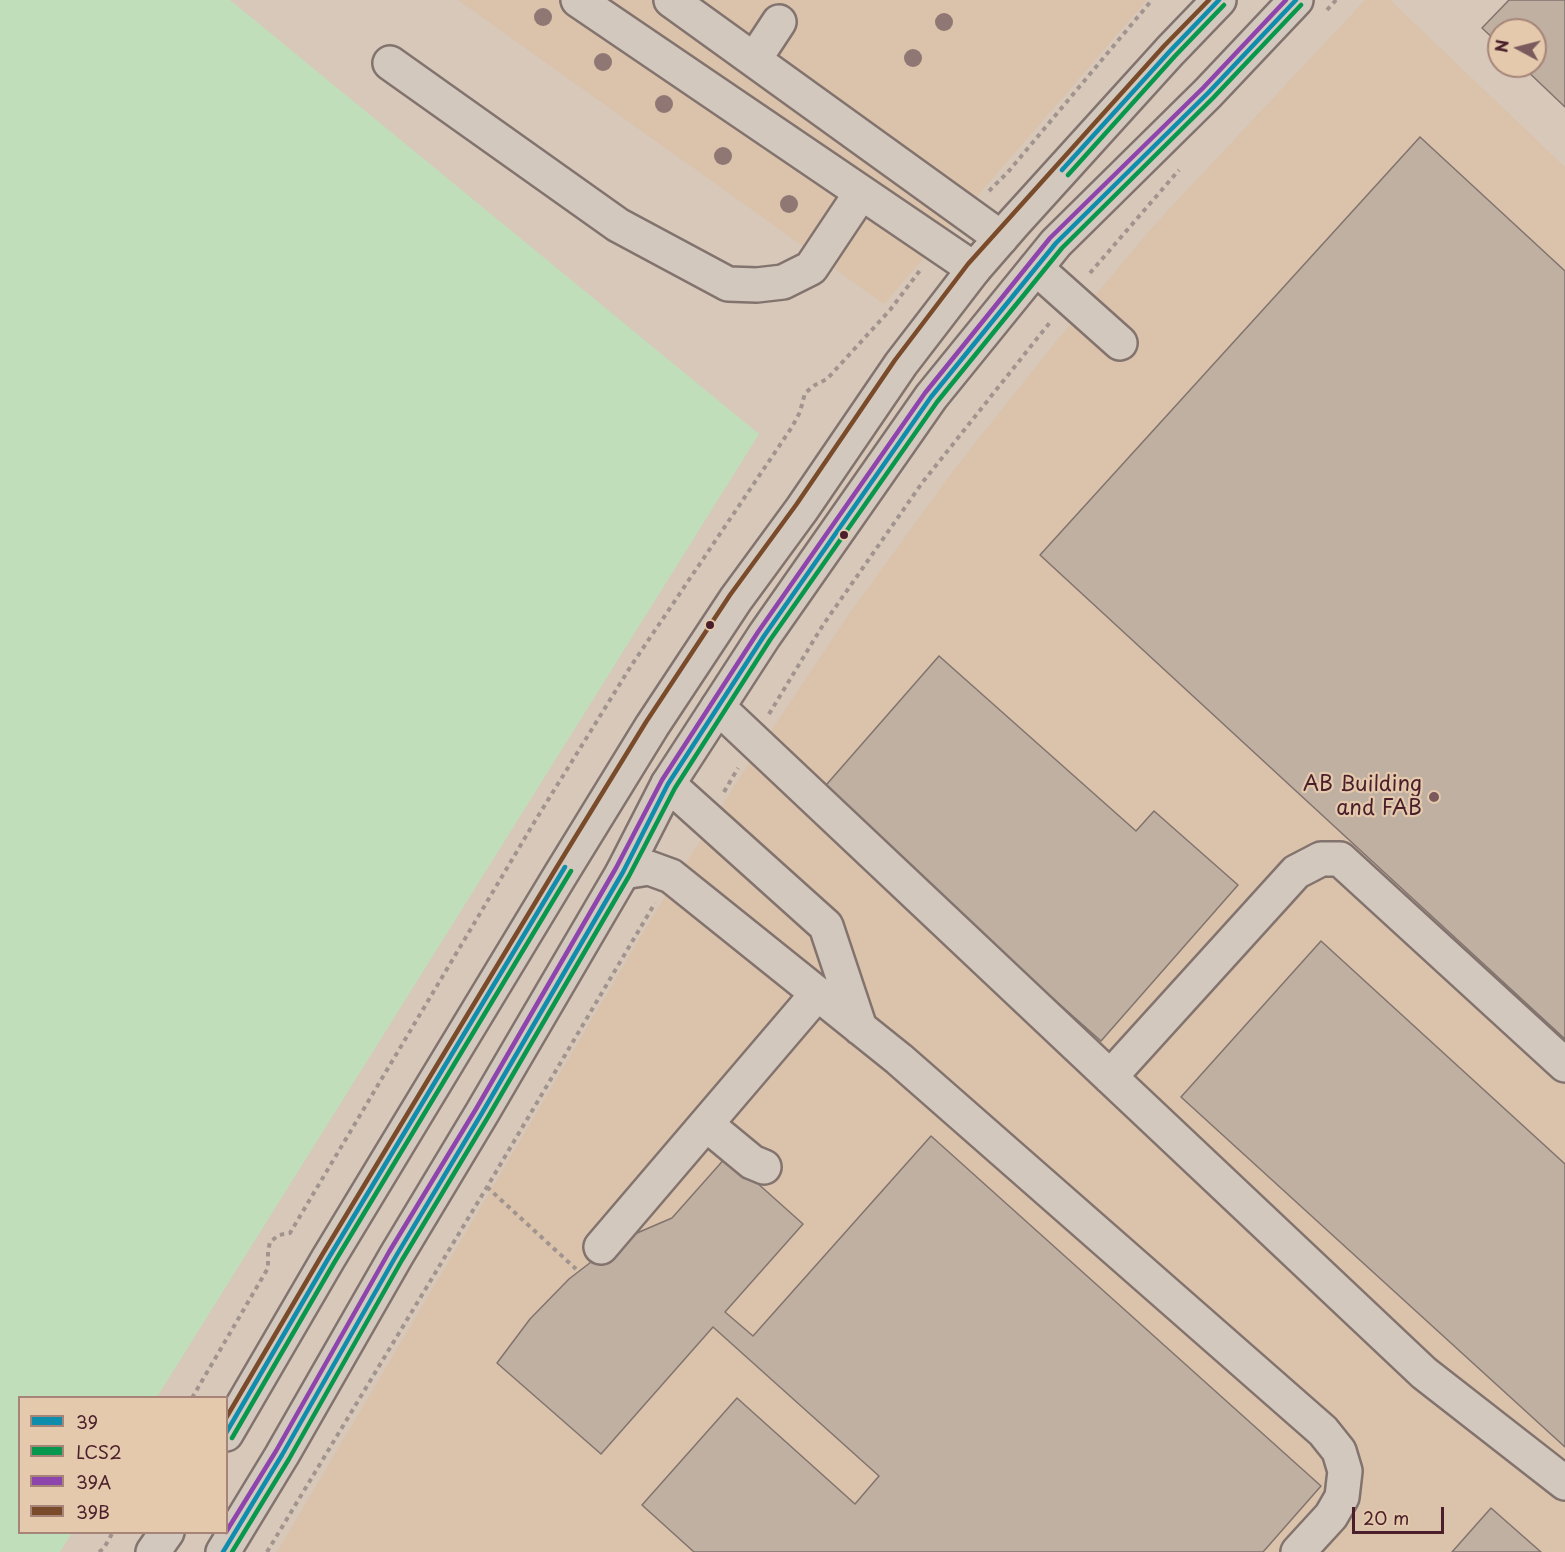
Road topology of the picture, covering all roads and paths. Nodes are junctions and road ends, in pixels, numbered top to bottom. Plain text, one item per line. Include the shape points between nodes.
1 (578, 0) edge
2 (671, 0) edge
3 (1219, 0) edge
4 (1296, 0) edge
5 (779, 22) dead end
6 (754, 60) junction
7 (390, 63) dead end
8 (805, 95) junction
9 (777, 135) junction
10 (861, 192) junction
11 (1001, 238) junction
12 (1036, 268) junction
13 (974, 269) junction
14 (1120, 343) dead end
15 (718, 706) junction
16 (652, 782) junction
17 (623, 872) junction
18 (561, 874) junction
19 (817, 994) junction
20 (860, 1028) junction
21 (1565, 1065) edge
22 (1110, 1077) junction
23 (706, 1124) junction
24 (764, 1167) dead end
25 (487, 1187) dead end
26 (601, 1247) dead end
27 (578, 1272) dead end
28 (228, 1431) edge
29 (282, 1455) junction
30 (1565, 1483) edge
31 (228, 1505) edge
32 (112, 1534) edge
33 (166, 1534) edge
34 (99, 1552) edge
35 (153, 1552) edge
36 (223, 1552) edge
37 (1298, 1552) edge

1 - 9 main road
2 - 6 main road
3 - 11 main road
4 - 12 main road via 1056,243
5 - 6 main road
6 - 8 main road
7 - 10 main road via 618,225 728,284 783,282 811,268
8 - 9 main road
8 - 11 main road
9 - 10 main road
10 - 13 main road
11 - 13 main road
12 - 13 main road via 999,280
12 - 14 main road
12 - 15 main road via 931,398
13 - 18 main road via 901,364 736,599
15 - 16 main road
15 - 22 main road
16 - 17 main road
16 - 18 main road via 611,818
16 - 20 main road via 826,926
17 - 19 main road via 649,868 670,876
17 - 29 main road
18 - 28 main road
19 - 20 main road
19 - 23 main road
20 - 37 main road via 1323,1431 1339,1451 1345,1471 1342,1497 1331,1516
21 - 22 main road via 1340,859 1321,859 1296,872
22 - 30 main road via 1424,1373
23 - 24 main road via 752,1162
23 - 26 main road
25 - 27 path
29 - 31 main road
29 - 36 main road
32 - 34 path
33 - 35 main road

